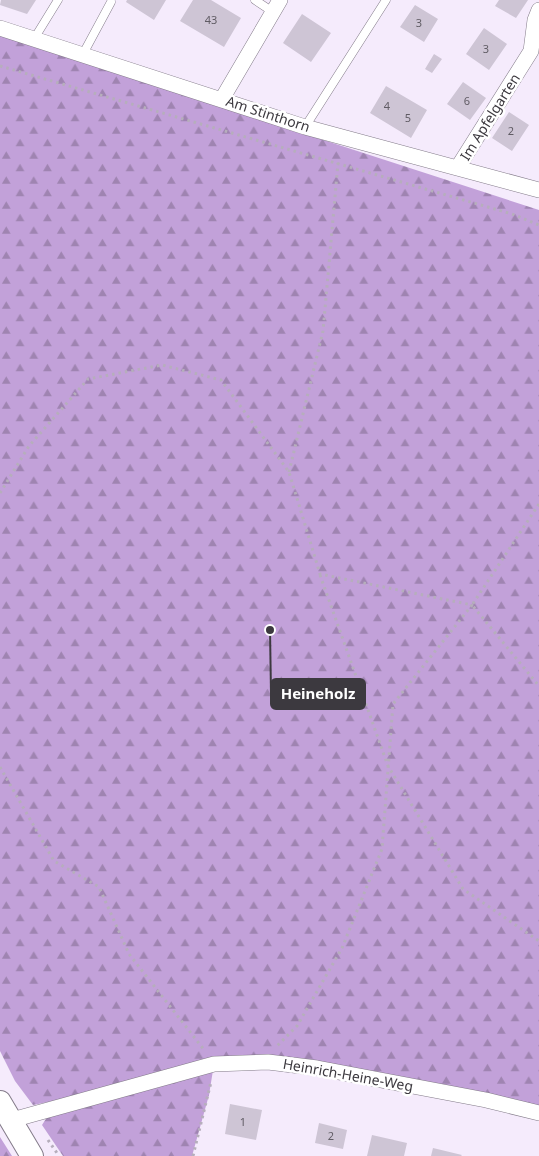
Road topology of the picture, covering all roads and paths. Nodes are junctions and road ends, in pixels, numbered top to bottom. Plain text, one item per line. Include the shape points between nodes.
1 (58, 0) edge
2 (255, 0) edge
3 (386, 0) edge
4 (111, 2) dead end
5 (277, 6) edge
6 (539, 10) edge
7 (0, 28) edge
8 (34, 39) junction
9 (83, 54) junction
10 (0, 66) edge
11 (222, 99) junction
12 (305, 127) junction
13 (338, 163) junction
14 (458, 168) junction
15 (539, 190) edge
16 (539, 225) edge
17 (289, 472) junction
18 (0, 493) edge
19 (539, 504) edge
20 (320, 574) junction
21 (472, 605) junction
22 (539, 686) edge
23 (388, 766) junction
24 (0, 767) edge
25 (539, 941) edge
26 (268, 1062) junction
27 (214, 1064) junction
28 (6, 1111) edge
29 (539, 1113) edge
30 (32, 1156) edge
31 (193, 1156) edge

1 - 8 lane
2 - 5 lane
3 - 12 lane
4 - 9 lane
5 - 11 street
6 - 14 street, Im Apfelgarten via 532,51
7 - 8 street, Am Stinthorn
8 - 9 street, Am Stinthorn
9 - 11 street, Am Stinthorn
10 - 13 path
11 - 12 street, Am Stinthorn
12 - 14 street, Am Stinthorn
13 - 16 path via 512,214
13 - 17 path via 323,330
14 - 15 street, Am Stinthorn
17 - 18 path via 221,380 162,365 88,379 29,446
17 - 20 path
19 - 21 path
20 - 21 path
20 - 23 path
21 - 22 path
21 - 23 path via 394,704
23 - 25 path via 464,889
23 - 26 path via 382,849 342,948 297,1026 274,1050
24 - 27 path via 54,861 99,887 128,954
26 - 27 street, Heinrich-Heine-Weg
26 - 29 street, Heinrich-Heine-Weg via 317,1068
27 - 28 street, Heinrich-Heine-Weg
27 - 31 path
28 - 30 main road

